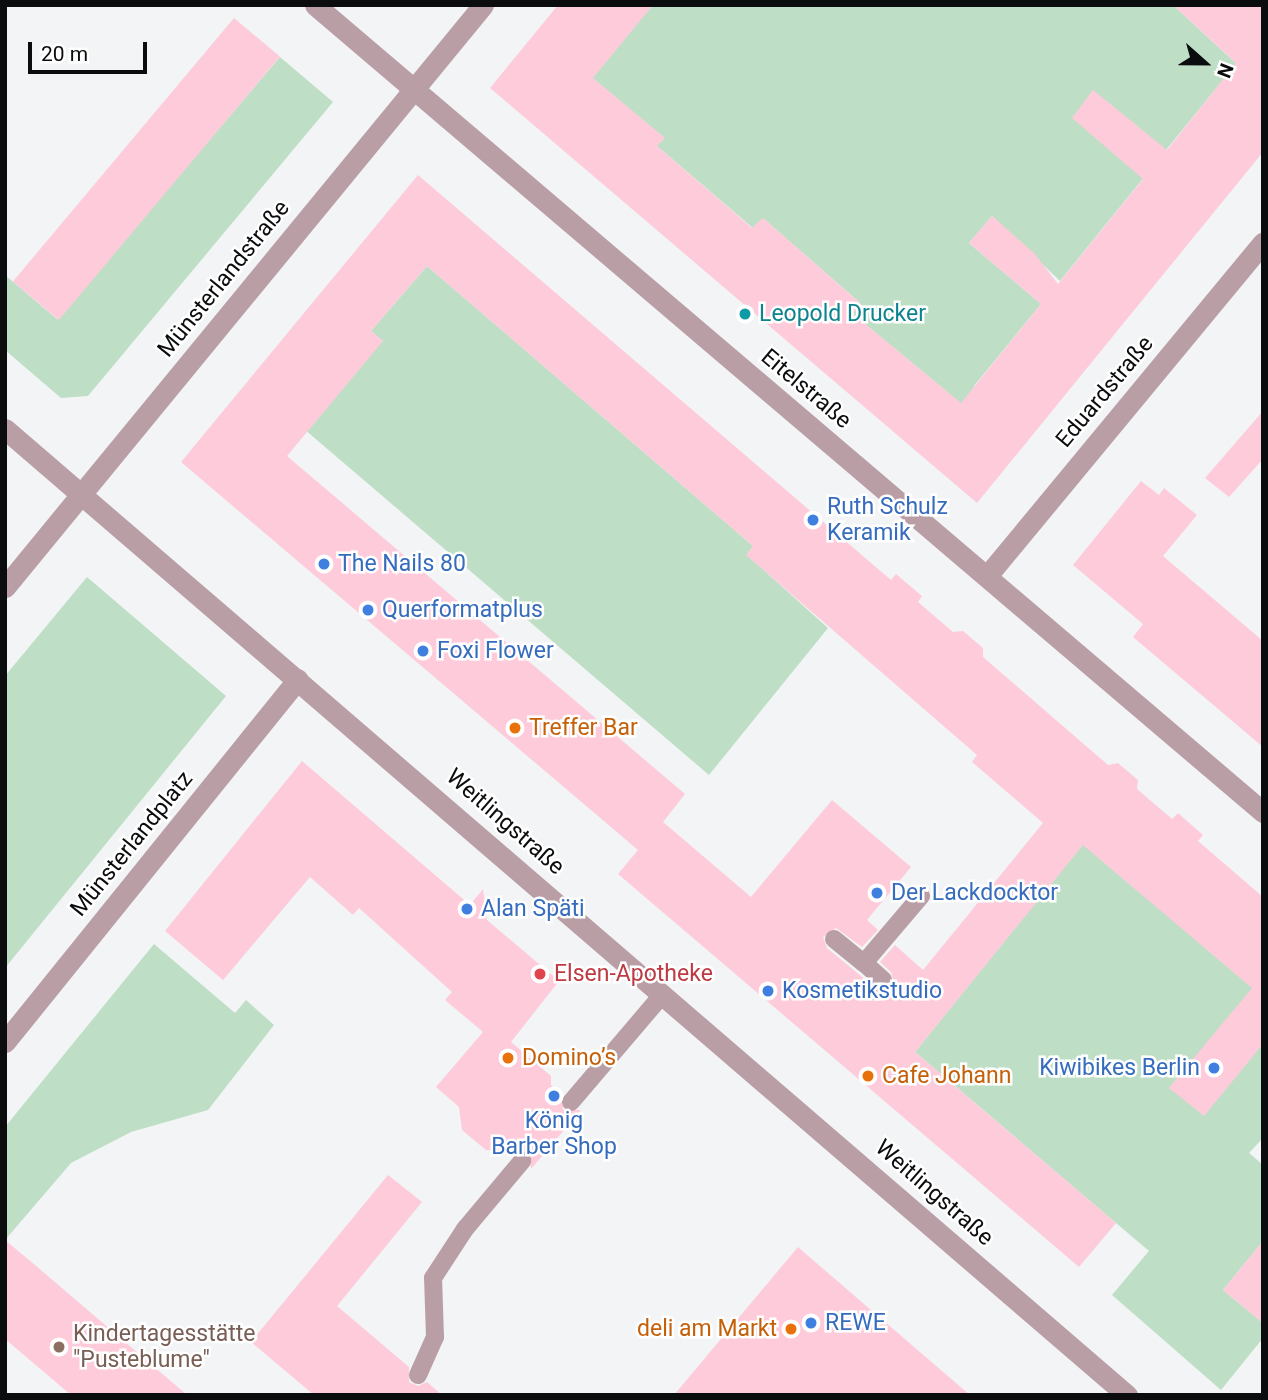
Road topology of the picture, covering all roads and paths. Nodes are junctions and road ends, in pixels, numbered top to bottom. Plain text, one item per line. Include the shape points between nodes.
1 (315, 5) edge
2 (483, 5) edge
3 (413, 91) junction
4 (1263, 242) edge
5 (5, 429) edge
6 (82, 494) junction
7 (987, 576) junction
8 (5, 587) edge
9 (298, 679) junction
10 (1263, 812) edge
11 (921, 895) dead end
12 (834, 939) dead end
13 (864, 963) junction
14 (874, 991) dead end
15 (663, 993) junction
16 (5, 1042) edge
17 (571, 1102) dead end
18 (522, 1161) dead end
19 (418, 1375) dead end
20 (1127, 1395) edge

1 - 3 street, Eitelstraße
2 - 3 street, Münsterlandstraße
3 - 6 street, Münsterlandstraße
3 - 7 street, Eitelstraße
4 - 7 street, Eduardstraße
5 - 6 street, Weitlingstraße
6 - 8 street, Münsterlandstraße
6 - 9 street, Weitlingstraße
7 - 10 street, Eitelstraße
9 - 15 street, Weitlingstraße
9 - 16 street, Münsterlandplatz
11 - 13 lane
12 - 13 lane
13 - 14 lane via 883,980
15 - 17 lane
15 - 20 street, Weitlingstraße
18 - 19 lane via 465,1229 433,1278 435,1337

